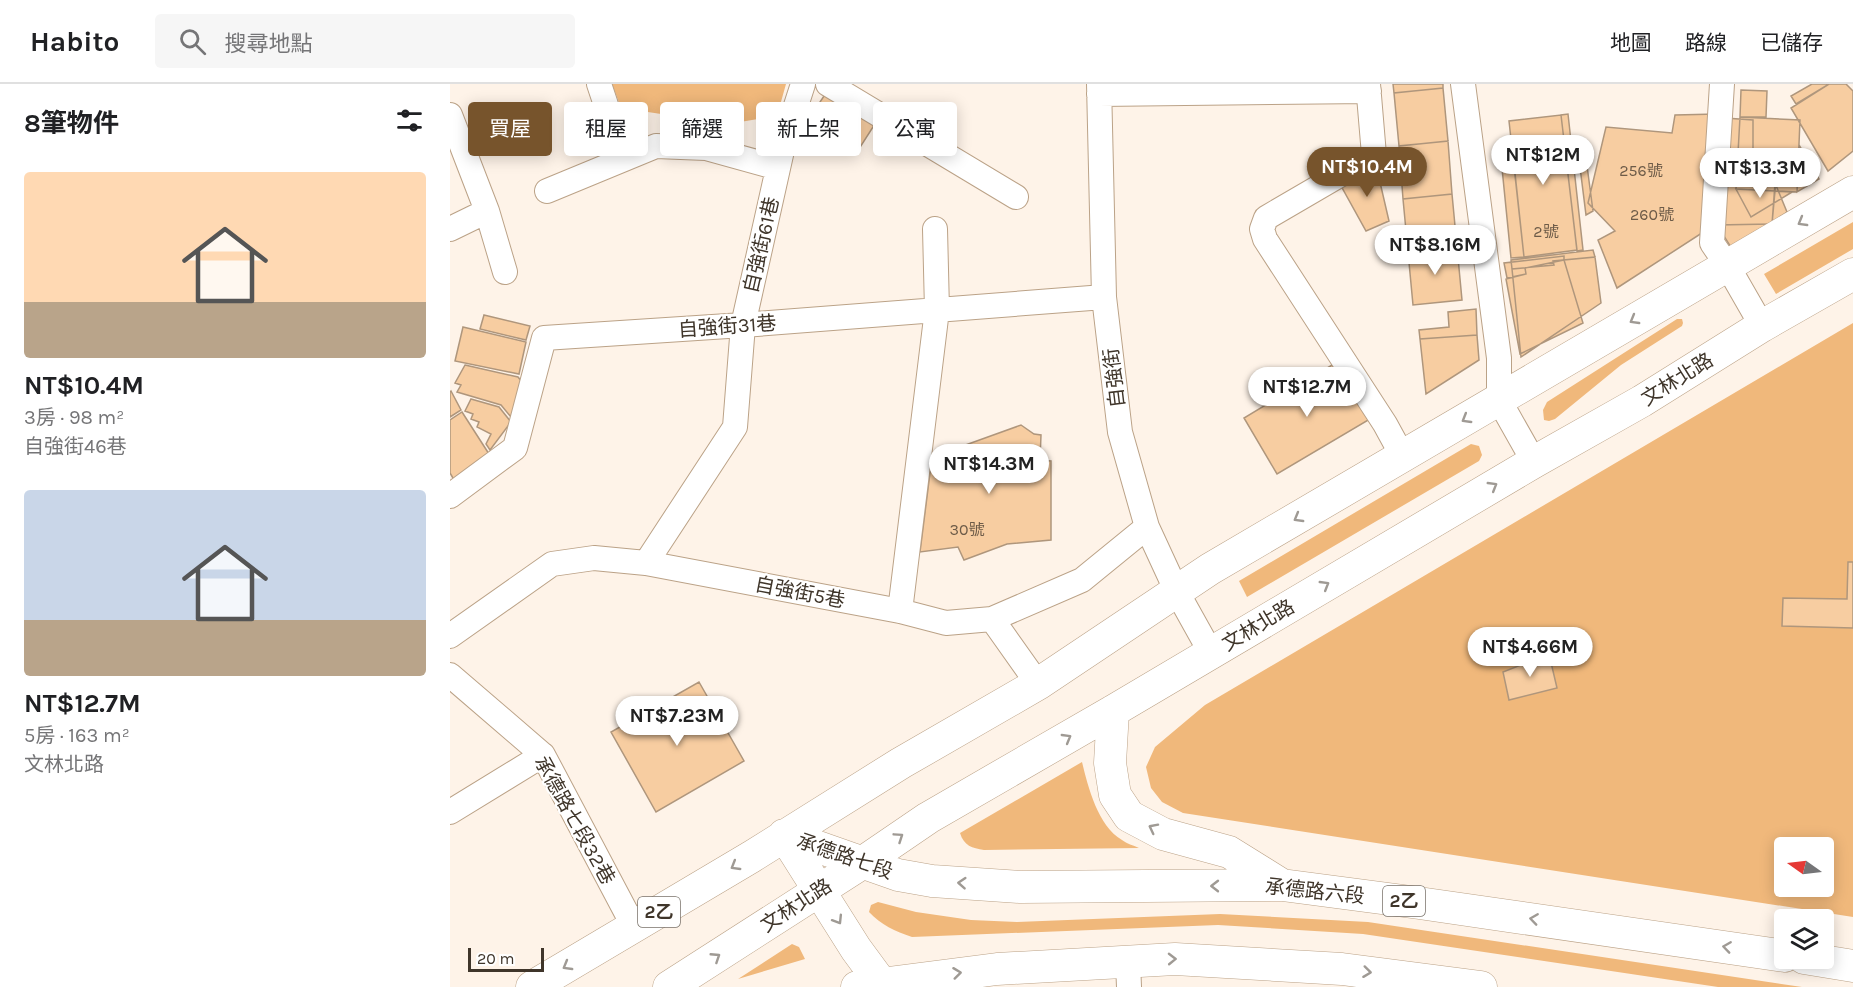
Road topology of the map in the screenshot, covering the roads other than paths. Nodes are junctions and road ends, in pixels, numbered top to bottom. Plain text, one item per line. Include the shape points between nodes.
1 (599, 84) edge
2 (803, 84) edge
3 (828, 84) edge
4 (1463, 84) edge
5 (1722, 84) edge
6 (1369, 88) edge
7 (1099, 89) edge
8 (605, 102) edge
9 (450, 115) edge
10 (778, 168) junction
11 (547, 191) dead end
12 (1853, 192) edge
13 (1016, 197) dead end
14 (487, 211) junction
15 (450, 229) edge
16 (935, 229) dead end
17 (1727, 265) junction
18 (505, 272) dead end
19 (1853, 274) edge
20 (1104, 297) junction
21 (937, 310) junction
22 (743, 325) junction
23 (1762, 326) junction
24 (1498, 400) junction
25 (1402, 457) junction
26 (1534, 462) junction
27 (451, 491) edge
28 (1147, 527) junction
29 (646, 563) junction
30 (1177, 592) junction
31 (900, 611) junction
32 (992, 619) junction
33 (450, 636) edge
34 (1211, 653) junction
35 (450, 675) edge
36 (1038, 684) junction
37 (1113, 711) junction
38 (543, 755) junction
39 (450, 812) edge
40 (784, 835) junction
41 (862, 863) junction
42 (1282, 885) junction
43 (1020, 887) joint
44 (819, 889) junction
45 (634, 927) junction
46 (1774, 954) edge
47 (1834, 963) edge
48 (1853, 966) edge
49 (1129, 974) edge
50 (869, 985) edge
51 (532, 987) edge
52 (669, 987) edge
53 (1480, 987) edge

1 - 8 street
2 - 10 street, 自強街61巷
3 - 13 street
4 - 24 street via 1499,358
5 - 17 street via 1712,243
6 - 7 street
6 - 25 street via 1374,155 1266,218 1262,229
7 - 20 street, 自強街
9 - 14 street
10 - 11 street via 706,148 656,146
10 - 22 street, 自強街61巷
12 -> 17 main road
14 - 15 street
14 - 18 street
16 - 21 street
17 - 23 street
17 -> 24 main road
19 - 23 main road, 文林北路
20 - 21 street, 自強街31巷
20 - 28 street, 自強街 via 1120,432
21 - 22 street, 自強街31巷
21 - 31 street
22 - 27 street, 自強街31巷 via 544,338 515,448
22 - 29 street, 自強街61巷 via 735,427
23 - 26 main road, 文林北路
24 -> 25 main road
24 - 26 street
25 -> 30 main road
34 -> 26 main road, 文林北路
28 - 30 street, 自強街
28 - 32 street, 自強街5巷 via 1082,580
29 - 31 street, 自強街5巷
29 - 33 street, 自強街5巷 via 594,558 552,564
30 - 34 street, 自強街
30 - 36 main road
31 - 32 street, 自強街5巷 via 946,623
32 - 36 street
34 - 37 main road, 文林北路
35 - 38 street, 承德路七段32巷
36 - 40 main road
41 -> 37 main road, 文林北路 via 928,818
42 -> 37 main road via 1229,852 1164,834 1129,816 1115,795 1110,763
38 - 39 street
38 - 45 street, 承德路七段32巷
40 - 41 main road, 承德路七段 / 2乙
40 - 44 main road
40 -> 45 main road, 承德路七段 / 2乙
43 -> 41 main road, 承德路七段 / 2乙 via 932,881
41 - 44 main road, 文林北路
42 -> 43 main road, 承德路六段 / 2乙
46 -> 42 main road, 承德路六段 / 2乙
44 -> 50 main road via 856,949
52 -> 44 main road, 文林北路
45 -> 51 main road, 承德路七段 / 2乙
47 - 48 main road
50 -> 49 main road via 997,969
49 -> 53 main road via 1175,958 1342,969

